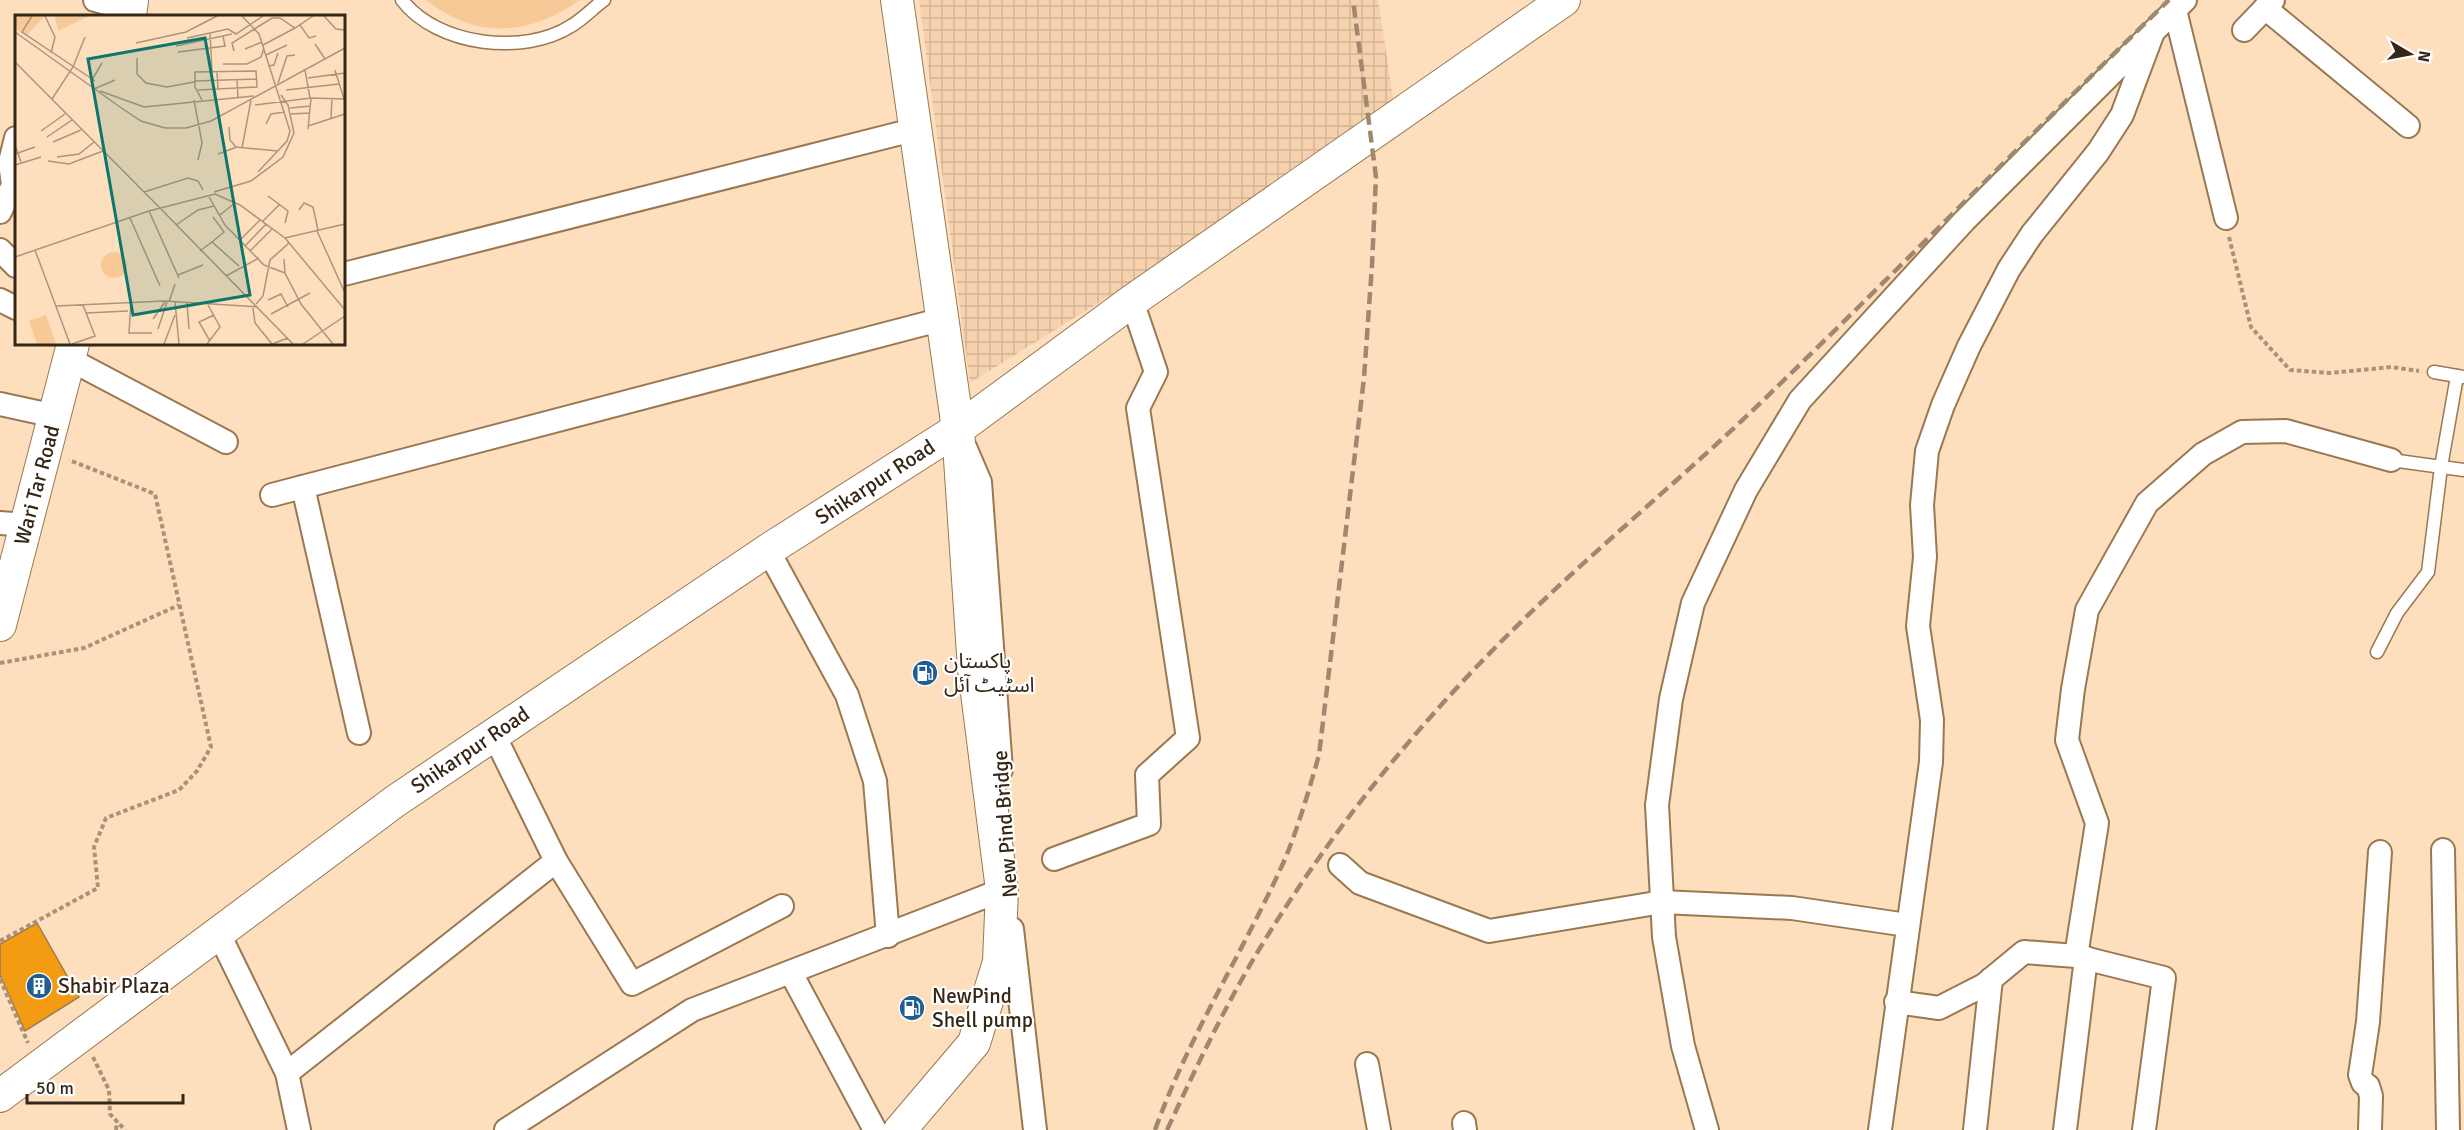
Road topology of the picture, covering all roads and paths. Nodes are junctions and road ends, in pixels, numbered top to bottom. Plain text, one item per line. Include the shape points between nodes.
1 (95, 0) edge
2 (402, 0) edge
3 (604, 0) edge
4 (897, 0) edge
5 (1564, 0) edge
6 (2269, 4) edge
7 (2180, 5) edge
8 (131, 9) edge
9 (2155, 28) junction
10 (2244, 30) dead end
11 (2408, 126) dead end
12 (917, 129) junction
13 (15, 142) edge
14 (0, 212) edge
15 (2226, 218) joint
16 (0, 250) edge
17 (15, 265) edge
18 (345, 274) edge
19 (0, 300) edge
20 (1132, 302) junction
21 (15, 308) edge
22 (943, 319) junction
23 (71, 351) edge
24 (2434, 372) joint
25 (2460, 377) edge
26 (0, 404) edge
27 (55, 416) junction
28 (958, 429) junction
29 (226, 442) dead end
30 (46, 450) junction
31 (2391, 460) joint
32 (2441, 467) junction
33 (2464, 470) edge
34 (303, 487) junction
35 (272, 495) dead end
36 (13, 524) edge
37 (768, 550) junction
38 (179, 605) junction
39 (0, 625) edge
40 (2378, 652) dead end
41 (0, 663) edge
42 (359, 733) dead end
43 (494, 735) junction
44 (2443, 850) dead end
45 (2380, 852) dead end
46 (1054, 859) dead end
47 (556, 861) junction
48 (1340, 865) dead end
49 (1002, 890) junction
50 (1662, 902) junction
51 (782, 906) dead end
52 (1907, 925) junction
53 (218, 932) junction
54 (888, 936) junction
55 (0, 941) edge
56 (2081, 957) junction
57 (791, 973) junction
58 (0, 979) edge
59 (1991, 979) junction
60 (1896, 1002) junction
61 (82, 1034) junction
62 (28, 1043) dead end
63 (1367, 1064) dead end
64 (287, 1073) junction
65 (0, 1096) edge
66 (117, 1121) junction
67 (521, 1126) edge
68 (116, 1130) edge
69 (125, 1130) edge
70 (299, 1130) edge
71 (875, 1130) edge
72 (900, 1130) edge
73 (1035, 1130) edge
74 (1379, 1130) edge
75 (1707, 1130) edge
76 (1880, 1130) edge
77 (1975, 1130) edge
78 (2064, 1130) edge
79 (2144, 1130) edge
80 (2370, 1130) edge
81 (2448, 1130) edge

1 - 8 street
2 - 3 lane via 443,31 485,43 529,42 570,27
4 - 12 main road
5 - 20 main road, Shikarpur Road
6 - 10 street
6 - 11 street
7 - 9 street
7 - 15 street
9 - 50 street via 1965,220 1800,400 1746,490 1693,603 1671,699 1657,805
9 - 52 street via 2122,116 2009,269 1969,346 1927,451 1922,505 1925,557 1918,626 1932,720 1931,762
12 - 18 street
12 - 22 main road
13 - 14 street via 10,162 13,185
15 - 24 path via 2251,327 2290,370 2330,373 2391,367
16 - 17 street
19 - 21 street
20 - 28 main road, Shikarpur Road
20 - 46 street via 1156,372 1138,408 1188,738 1148,775 1149,824
22 - 28 main road
22 - 34 street
23 - 27 main road, Wari Tar Road
23 - 29 street
24 - 25 lane
25 - 32 lane
26 - 27 street
27 - 30 main road, Wari Tar Road
28 - 37 main road, Shikarpur Road
28 - 49 main road via 974,669
28 - 73 street, New Pind Bridge via 981,483 1013,939
30 - 36 main road, Wari Tar Road
30 - 38 path via 155,494
31 - 32 lane
31 - 56 street via 2286,431 2242,432 2203,454 2147,503 2087,610 2073,689 2067,740 2097,823
32 - 33 lane
32 - 40 lane via 2428,572 2397,613
34 - 35 street
34 - 42 street
36 - 39 main road, Wari Tar Road
37 - 43 main road, Shikarpur Road
37 - 54 street via 847,695 875,781
38 - 41 path via 84,648
38 - 55 path via 211,747 197,771 179,790 106,818 94,847 98,888
43 - 47 street
43 - 53 main road, Shikarpur Road via 394,802
44 - 81 street
45 - 80 street via 2368,1022 2360,1076 2371,1096
47 - 51 street via 632,984
47 - 64 street
48 - 50 street via 1360,883 1489,931
49 - 54 street
49 - 72 main road via 999,962 974,1043
50 - 52 street via 1792,908
50 - 75 street via 1664,937 1683,1046
52 - 60 street
53 - 61 main road, Shikarpur Road
53 - 64 street
54 - 57 street
56 - 59 street via 2024,952
56 - 78 street
56 - 79 street via 2164,978
57 - 67 street via 692,1010
57 - 71 street
58 - 62 path
59 - 60 street via 1939,1008
59 - 77 street
60 - 76 street
61 - 65 main road, Shikarpur Road
61 - 66 path via 109,1090 110,1114
63 - 74 street
64 - 70 street
66 - 68 path
66 - 69 path

